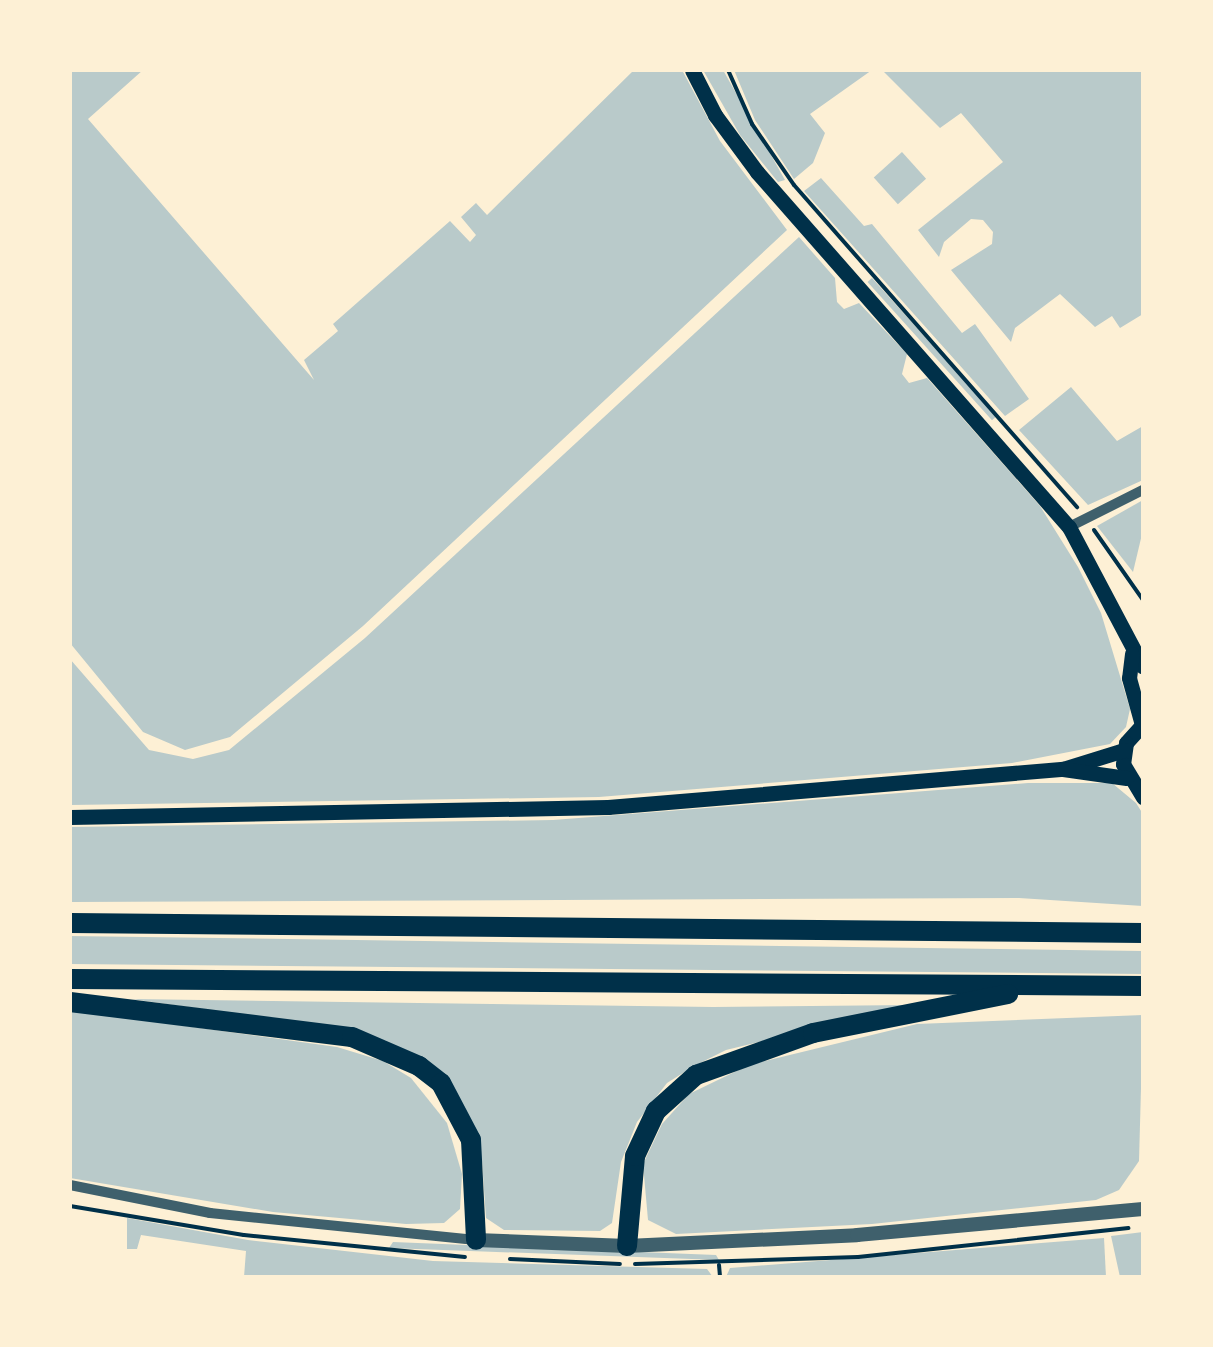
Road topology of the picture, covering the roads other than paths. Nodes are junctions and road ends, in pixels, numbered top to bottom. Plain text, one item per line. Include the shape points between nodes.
1 (692, 70) edge
2 (1143, 490) edge
3 (1068, 527) junction
4 (1137, 661) edge
5 (1142, 725) edge
6 (1124, 750) junction
7 (1063, 769) junction
8 (1126, 778) junction
9 (1143, 797) edge
10 (70, 817) edge
11 (70, 923) edge
12 (1143, 933) edge
13 (70, 978) edge
14 (1036, 986) junction
15 (1143, 986) edge
16 (70, 1002) edge
17 (70, 1185) edge
18 (1143, 1191) edge
19 (1142, 1209) edge
20 (476, 1240) junction
21 (627, 1246) junction

1 - 3 main road via 745,158
2 - 3 street
3 - 4 main road via 1096,568
4 - 5 main road via 1130,678
5 - 6 main road
6 - 7 main road
6 - 8 main road
7 - 8 main road
7 - 10 main road via 608,807
8 - 9 main road
11 - 12 highway
13 - 14 highway
14 - 15 highway
14 - 21 highway via 813,1033 696,1075 656,1110 634,1156
16 - 20 highway via 352,1037 419,1066 441,1083 471,1140
17 - 20 street via 210,1212
18 - 19 street
19 - 21 street via 857,1235
20 - 21 street

